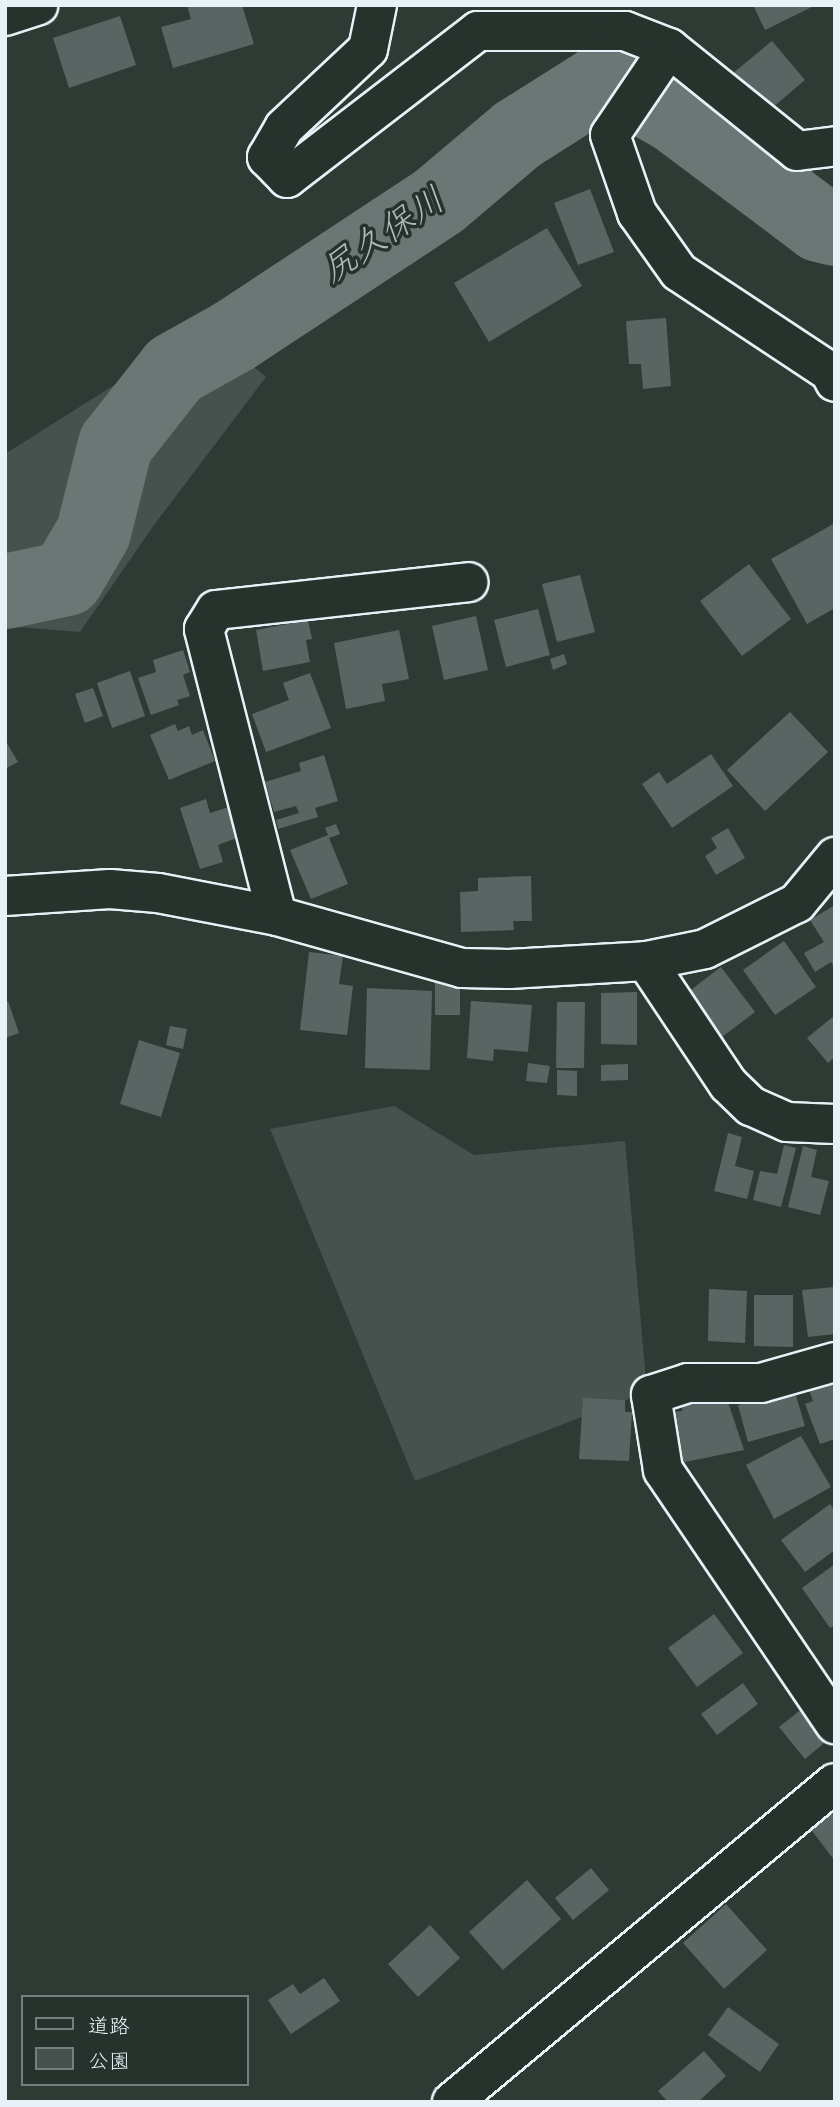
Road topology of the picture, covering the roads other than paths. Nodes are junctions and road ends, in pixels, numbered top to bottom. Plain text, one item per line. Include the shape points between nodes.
1 (38, 5) edge
2 (377, 5) edge
3 (5, 16) edge
4 (661, 60) junction
5 (835, 146) edge
6 (835, 382) edge
7 (468, 582) dead end
8 (835, 857) edge
9 (5, 897) edge
10 (277, 916) junction
11 (646, 961) junction
12 (835, 1124) edge
13 (835, 1362) edge
14 (835, 1724) edge
15 (835, 1783) edge
16 (452, 2102) edge

1 - 3 street
2 - 4 street via 368,49 284,128 267,157 287,178 478,31 625,31
4 - 5 street via 797,151
4 - 6 street via 610,135 637,213 679,272 830,372
7 - 10 street via 216,610 204,629
8 - 11 street via 797,903 705,949
9 - 10 street via 110,889 158,893
10 - 11 street via 462,968
11 - 12 street via 728,1084 751,1106 787,1122
13 - 14 street via 761,1382 688,1382 651,1395 663,1470
15 - 16 street

